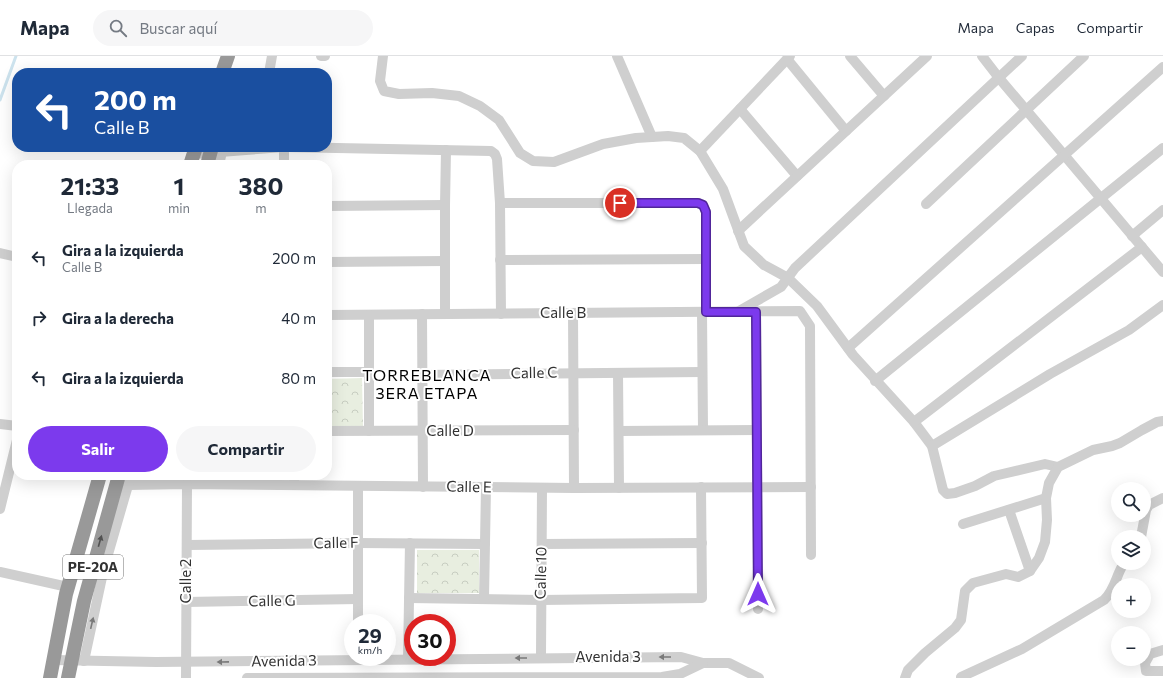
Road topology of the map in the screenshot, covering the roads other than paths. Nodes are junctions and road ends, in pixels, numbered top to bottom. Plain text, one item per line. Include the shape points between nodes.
1 (229, 56) edge
2 (272, 56) edge
3 (320, 56) edge
4 (325, 56) edge
5 (383, 56) edge
6 (617, 56) edge
7 (850, 56) edge
8 (927, 56) edge
9 (982, 56) edge
10 (1022, 56) edge
11 (1084, 56) edge
12 (788, 58) edge
13 (1163, 67) edge
14 (224, 68) edge
15 (227, 68) edge
16 (270, 68) edge
17 (999, 78) junction
18 (884, 96) junction
19 (740, 108) junction
20 (1026, 109) junction
21 (846, 131) junction
22 (652, 137) junction
23 (332, 148) edge
24 (1163, 148) edge
25 (446, 150) junction
26 (700, 151) junction
27 (213, 154) edge
28 (193, 155) edge
29 (1065, 156) junction
30 (797, 176) junction
31 (1101, 198) junction
32 (500, 203) junction
33 (926, 204) dead end
34 (445, 205) junction
35 (332, 206) edge
36 (1163, 210) edge
37 (738, 231) junction
38 (1132, 236) junction
39 (1142, 247) junction
40 (0, 253) edge
41 (12, 256) edge
42 (706, 259) junction
43 (500, 260) junction
44 (445, 261) junction
45 (332, 262) edge
46 (1163, 272) edge
47 (788, 278) junction
48 (1163, 305) edge
49 (704, 312) junction
50 (738, 312) junction
51 (756, 312) junction
52 (573, 313) junction
53 (422, 314) junction
54 (445, 314) junction
55 (501, 314) junction
56 (332, 315) edge
57 (369, 315) junction
58 (848, 348) junction
59 (332, 372) edge
60 (369, 372) junction
61 (702, 372) junction
62 (573, 373) junction
63 (618, 373) junction
64 (422, 375) junction
65 (875, 380) junction
66 (1163, 421) edge
67 (914, 422) junction
68 (0, 424) edge
69 (12, 425) edge
70 (574, 430) junction
71 (703, 430) junction
72 (757, 430) junction
73 (332, 431) edge
74 (369, 431) junction
75 (422, 431) junction
76 (619, 431) junction
77 (932, 446) junction
78 (12, 460) edge
79 (1058, 467) junction
80 (99, 480) edge
81 (125, 480) edge
82 (146, 480) edge
83 (242, 480) edge
84 (294, 480) edge
85 (187, 484) junction
86 (358, 486) junction
87 (422, 487) junction
88 (486, 487) junction
89 (701, 487) junction
90 (757, 487) junction
91 (811, 487) junction
92 (542, 488) junction
93 (574, 488) junction
94 (619, 488) junction
95 (1046, 498) junction
96 (1163, 498) edge
97 (0, 509) edge
98 (1009, 510) junction
99 (964, 524) dead end
100 (1143, 530) edge
101 (358, 543) junction
102 (410, 543) junction
103 (702, 543) junction
104 (485, 544) junction
105 (542, 544) junction
106 (187, 545) junction
107 (811, 555) dead end
108 (1120, 570) edge
109 (1030, 571) junction
110 (0, 572) edge
111 (68, 587) junction
112 (409, 598) junction
113 (358, 599) junction
114 (484, 599) junction
115 (541, 600) junction
116 (186, 602) junction
117 (758, 609) dead end
118 (358, 614) edge
119 (409, 614) edge
120 (1163, 650) edge
121 (541, 658) junction
122 (344, 659) edge
123 (456, 659) edge
124 (53, 660) junction
125 (78, 660) junction
126 (321, 660) junction
127 (186, 662) junction
128 (703, 663) junction
129 (358, 666) edge
130 (1163, 671) edge
131 (738, 673) edge
132 (961, 677) edge
133 (50, 678) edge
134 (68, 678) edge
135 (186, 678) edge
136 (247, 678) edge
137 (322, 678) edge
138 (358, 678) edge
139 (391, 678) edge
140 (580, 678) edge
141 (759, 678) edge
142 (905, 678) edge

1 - 14 highway
1 - 15 highway
2 - 16 street
3 - 4 street
5 - 22 street via 380,81 384,91 458,96 480,106 499,120 520,153 533,161 554,162 603,144
6 - 22 street
7 - 18 street
8 - 18 street
9 - 17 street
10 - 17 street
11 - 20 street
12 - 19 street
12 - 21 street
13 - 29 street
17 - 20 street
17 - 47 street via 795,268
18 - 21 street
19 - 26 street
19 - 30 street
20 - 29 street
20 - 33 street
21 - 30 street
22 - 26 street via 684,138
23 - 25 street
24 - 31 street
25 - 32 street via 491,151 495,154
25 - 34 street
26 - 37 street via 723,189
27 - 28 street
29 - 31 street
29 - 58 street
30 - 37 street
31 - 38 street
31 - 65 street
32 - 42 street via 698,203 703,205 706,212
32 - 43 street
34 - 35 street
34 - 44 street
36 - 38 street
37 - 47 street via 744,246 764,265
38 - 39 street
39 - 46 street
39 - 67 street
40 - 41 street
42 - 43 street
42 - 49 street
43 - 55 street
44 - 45 street
44 - 54 street
47 - 50 street via 781,287
47 - 58 street via 817,306
48 - 77 street via 1129,330 1050,374
49 - 50 street, Calle B
49 - 52 street, Calle B
49 - 61 street
50 - 51 street, Calle B
51 - 72 street
51 - 91 street, Calle B via 800,311 810,326
52 - 55 street, Calle B
52 - 62 street
53 - 54 street, Calle B
53 - 57 street, Calle B
53 - 64 street
54 - 55 street, Calle B
56 - 57 street, Calle B
57 - 60 street
58 - 65 street
59 - 60 street
60 - 74 street
61 - 63 street, Calle C
61 - 71 street
62 - 63 street, Calle C
62 - 64 street, Calle C
62 - 70 street
63 - 76 street
64 - 75 street
65 - 67 street
66 - 79 street via 1120,443 1093,450
67 - 77 street
68 - 69 street
70 - 75 street, Calle D
70 - 93 street
71 - 72 street
71 - 76 street
72 - 90 street
73 - 74 street, Calle D
74 - 75 street, Calle D
75 - 87 street
76 - 94 street
77 - 79 street via 943,490 947,494 975,486 994,476 1045,464
78 - 97 street
79 - 95 street via 1049,483
80 - 111 highway, PE-20A
125 -> 81 highway, PE-20A via 84,601
82 - 85 street, Calle E
83 - 84 street, Calle E
83 - 85 street, Calle E
84 - 86 street, Calle E
85 - 106 street, Calle 2
86 - 87 street, Calle E
86 - 101 street
87 - 88 street, Calle E
88 - 92 street, Calle E
88 - 104 street
89 - 90 street, Calle E
89 - 94 street, Calle E
89 - 103 street
90 - 91 street, Calle E
90 - 117 street
91 - 107 street
92 - 93 street, Calle E
92 - 105 street, Calle 10
93 - 94 street, Calle E
95 - 98 street
95 - 109 street via 1045,542 1039,558
96 - 100 street via 1149,505
98 - 99 street
98 - 109 street
101 - 102 street, Calle F
101 - 106 street, Calle F
101 - 113 street
102 - 104 street, Calle F
102 - 112 street
103 - 105 street
103 - 115 street via 702,598
104 - 114 street
105 - 115 street, Calle 10
106 - 116 street, Calle 2
108 - 132 street via 1110,595 1104,600 1022,649
109 - 142 street via 1018,576 1006,574 973,582 965,591 961,620 908,670
110 - 111 street
111 - 124 highway, PE-20A
112 - 114 street
112 - 119 street
113 - 116 street, Calle G
113 - 118 street
114 - 115 street
115 - 121 street, Calle 10
116 - 127 street, Calle 2
120 - 130 street via 1150,654 1145,663 1146,671
121 -> 123 street, Avenida 3
128 -> 121 street, Avenida 3 via 681,656
122 - 126 street, Avenida 3
124 - 125 street, Avenida 3
124 - 133 highway, PE-20A
125 - 127 street, Avenida 3
125 - 134 highway, PE-20A
126 -> 127 street, Avenida 3
126 - 137 street
127 - 135 street, Calle 2
128 - 131 street via 729,663
128 - 140 street, Avenida 3 via 680,674 662,677
129 - 138 street
131 - 141 street
136 - 137 street, Avenida 3
137 - 138 street, Avenida 3
138 - 139 street, Avenida 3
139 - 140 street, Avenida 3

